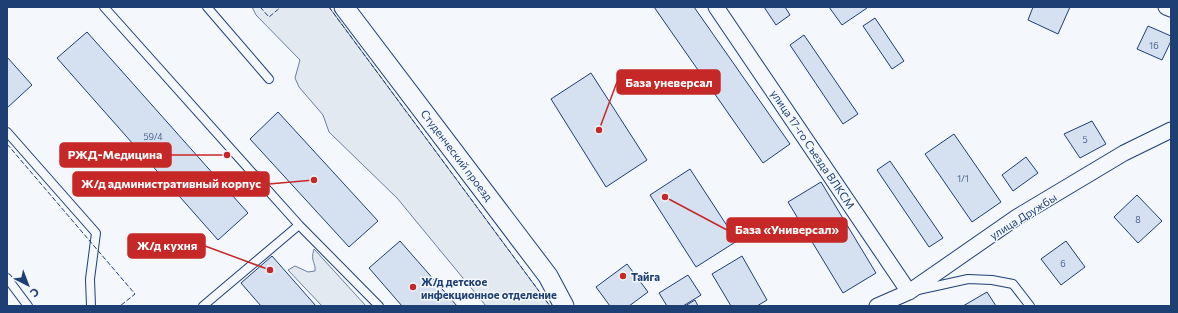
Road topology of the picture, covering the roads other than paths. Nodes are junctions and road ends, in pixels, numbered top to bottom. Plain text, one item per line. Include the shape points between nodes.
1 (104, 7) edge
2 (207, 7) edge
3 (344, 7) edge
4 (716, 7) edge
5 (1166, 7) edge
6 (1171, 9) edge
7 (269, 79) dead end
8 (1171, 130) edge
9 (7, 132) edge
10 (299, 225) junction
11 (548, 276) junction
12 (7, 278) edge
13 (909, 292) junction
14 (28, 306) edge
15 (90, 306) edge
16 (203, 306) edge
17 (380, 306) edge
18 (564, 306) edge
19 (574, 306) edge
20 (877, 306) edge
21 (1030, 306) edge

1 - 10 lane
2 - 7 lane
3 - 11 street, Студенческий проезд
4 - 13 street, улица 17-го Съезда ВЛКСМ
5 - 6 street
8 - 13 street, улица Дружбы via 1124,153 1017,217
9 - 15 lane via 96,233 90,279
10 - 16 lane
10 - 17 lane
11 - 18 street, Студенческий проезд
11 - 19 street
12 - 14 lane
13 - 20 street, улица Дружбы
13 - 21 lane via 968,279 992,280 1013,284

